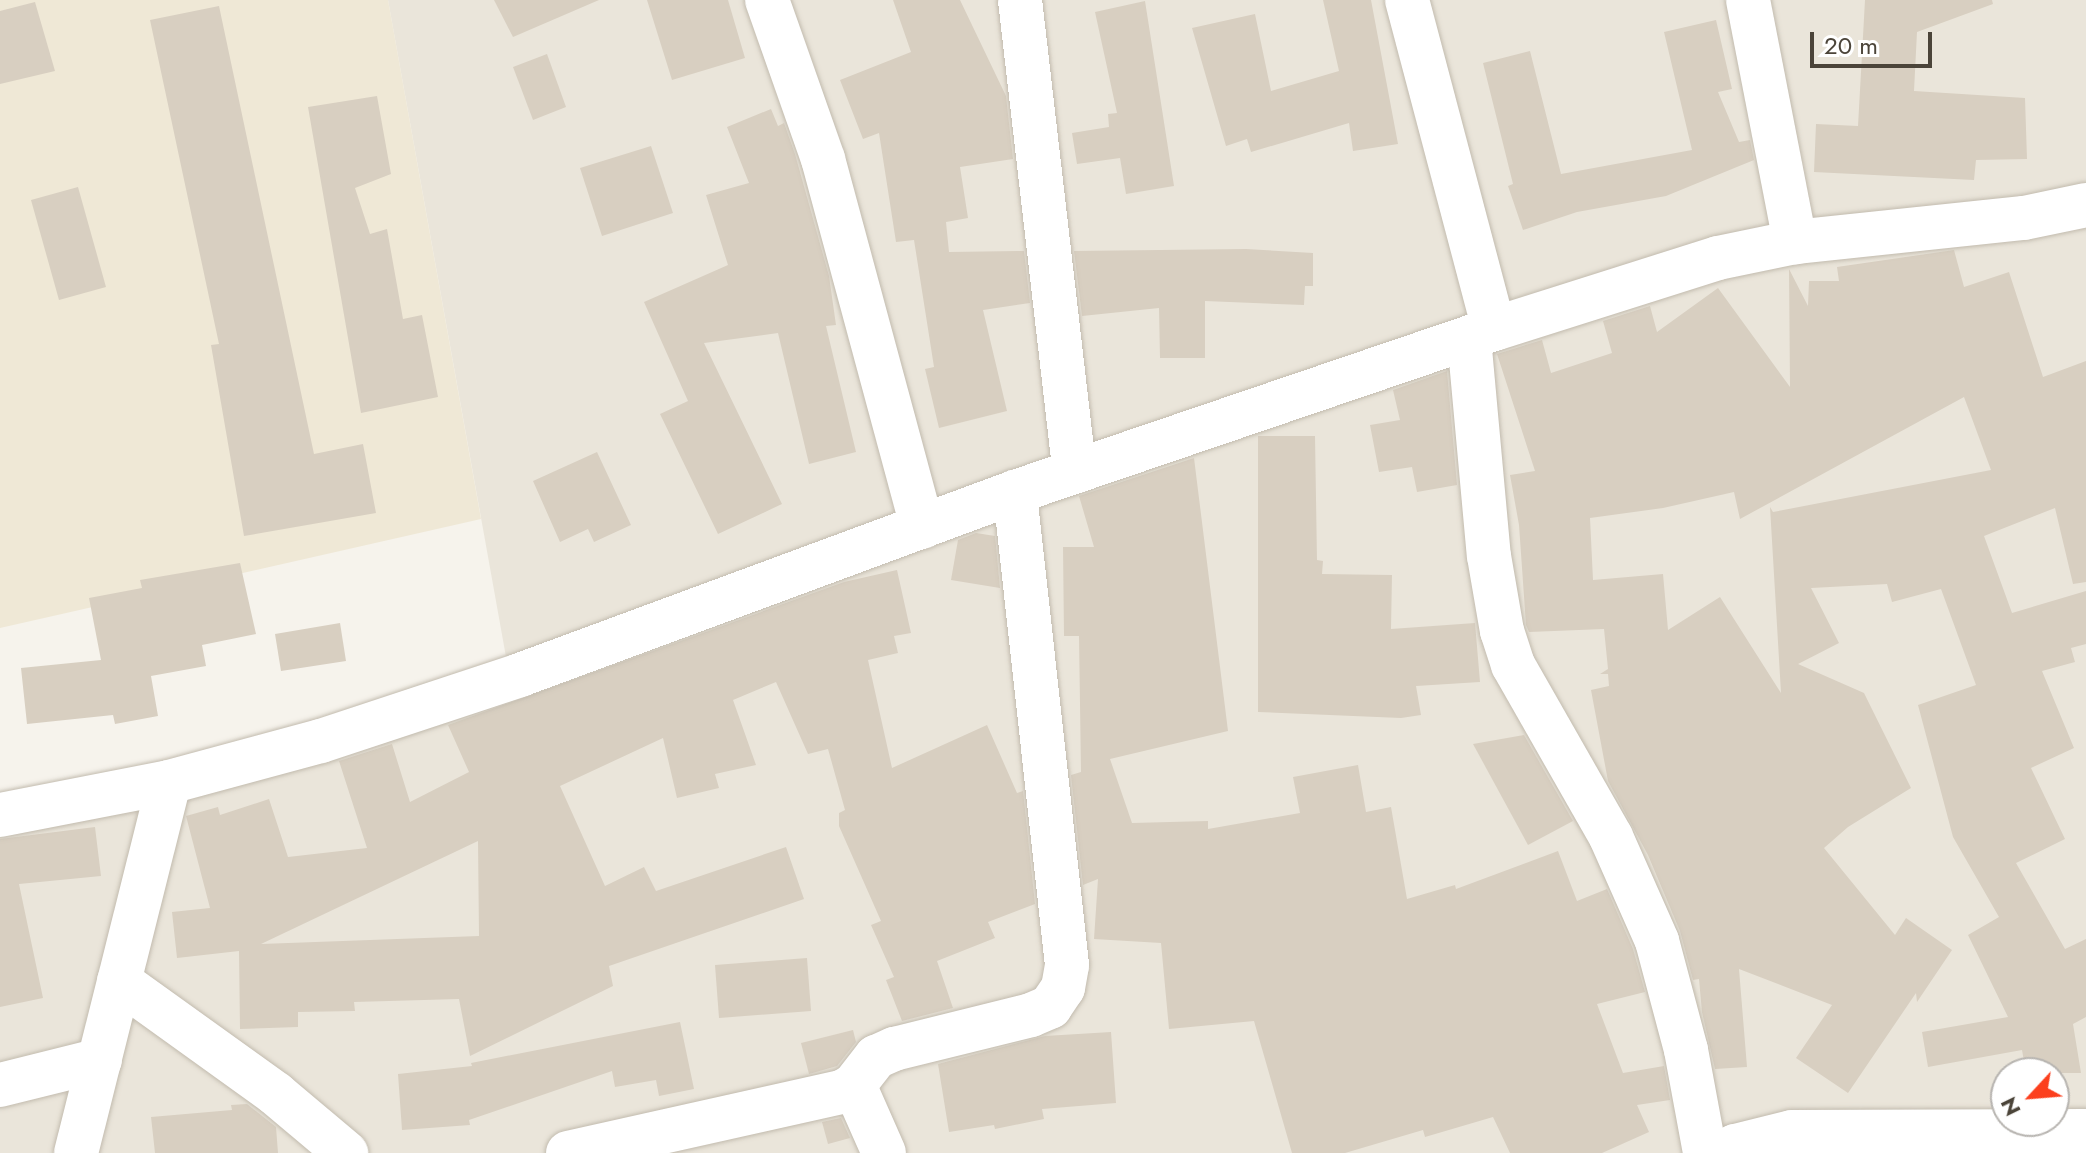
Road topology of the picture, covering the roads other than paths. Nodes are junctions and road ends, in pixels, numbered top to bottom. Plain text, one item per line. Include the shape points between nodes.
1 (767, 0) edge
2 (1020, 0) edge
3 (1407, 0) edge
4 (1748, 0) edge
5 (2086, 205) edge
6 (1795, 242) junction
7 (1482, 333) junction
8 (1075, 472) junction
9 (1015, 492) junction
10 (922, 527) junction
11 (169, 782) junction
12 (0, 815) edge
13 (119, 981) junction
14 (100, 1060) junction
15 (0, 1085) edge
16 (854, 1085) junction
17 (2086, 1131) edge
18 (76, 1153) edge
19 (346, 1153) edge
20 (568, 1153) edge
21 (884, 1153) edge
22 (1705, 1153) edge
23 (1722, 1153) edge

1 - 10 street via 823,159
2 - 8 street
3 - 7 street
4 - 6 street
5 - 6 street via 2024,218
6 - 7 street via 1718,258
7 - 8 street
7 - 22 street via 1489,556 1502,631 1513,665 1611,837 1657,941 1686,1050
8 - 9 street
9 - 10 street
9 - 16 street via 1067,965 1063,988 1050,1007 1031,1015 876,1057
10 - 11 street via 520,675 321,741
11 - 12 street
11 - 13 street
13 - 14 street
13 - 19 street via 276,1094
14 - 15 street
14 - 18 street
16 - 20 street via 842,1092
16 - 21 street
17 - 23 street via 1792,1132

